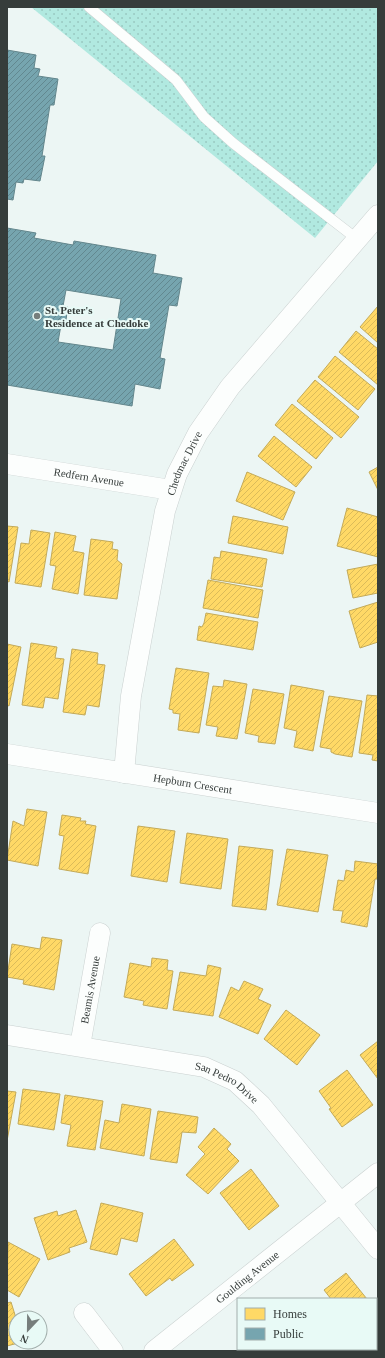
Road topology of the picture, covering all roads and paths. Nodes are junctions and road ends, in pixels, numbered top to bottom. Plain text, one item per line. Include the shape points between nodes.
1 (89, 7) edge
2 (378, 215) edge
3 (357, 240) junction
4 (7, 464) edge
5 (171, 490) junction
6 (7, 754) edge
7 (124, 773) junction
8 (378, 813) edge
9 (100, 933) dead end
10 (7, 1034) edge
11 (80, 1046) junction
12 (378, 1173) edge
13 (341, 1204) junction
14 (378, 1249) edge
15 (84, 1313) dead end
16 (113, 1351) edge
17 (154, 1351) edge

1 - 3 lane via 176,80 204,117 233,143
2 - 3 street, Chedmac Drive
3 - 5 street, Chedmac Drive via 230,387 198,433
4 - 5 street, Redfern Avenue
5 - 7 street, Chedmac Drive via 164,514 131,696
6 - 7 street, Hepburn Crescent
7 - 8 street, Hepburn Crescent
9 - 11 street, Beamis Avenue
10 - 11 street, San Pedro Drive
11 - 13 street, San Pedro Drive via 204,1067 235,1081 261,1105
12 - 13 street, Goulding Avenue
13 - 14 street, San Pedro Drive
13 - 17 street, Goulding Avenue
15 - 16 street

